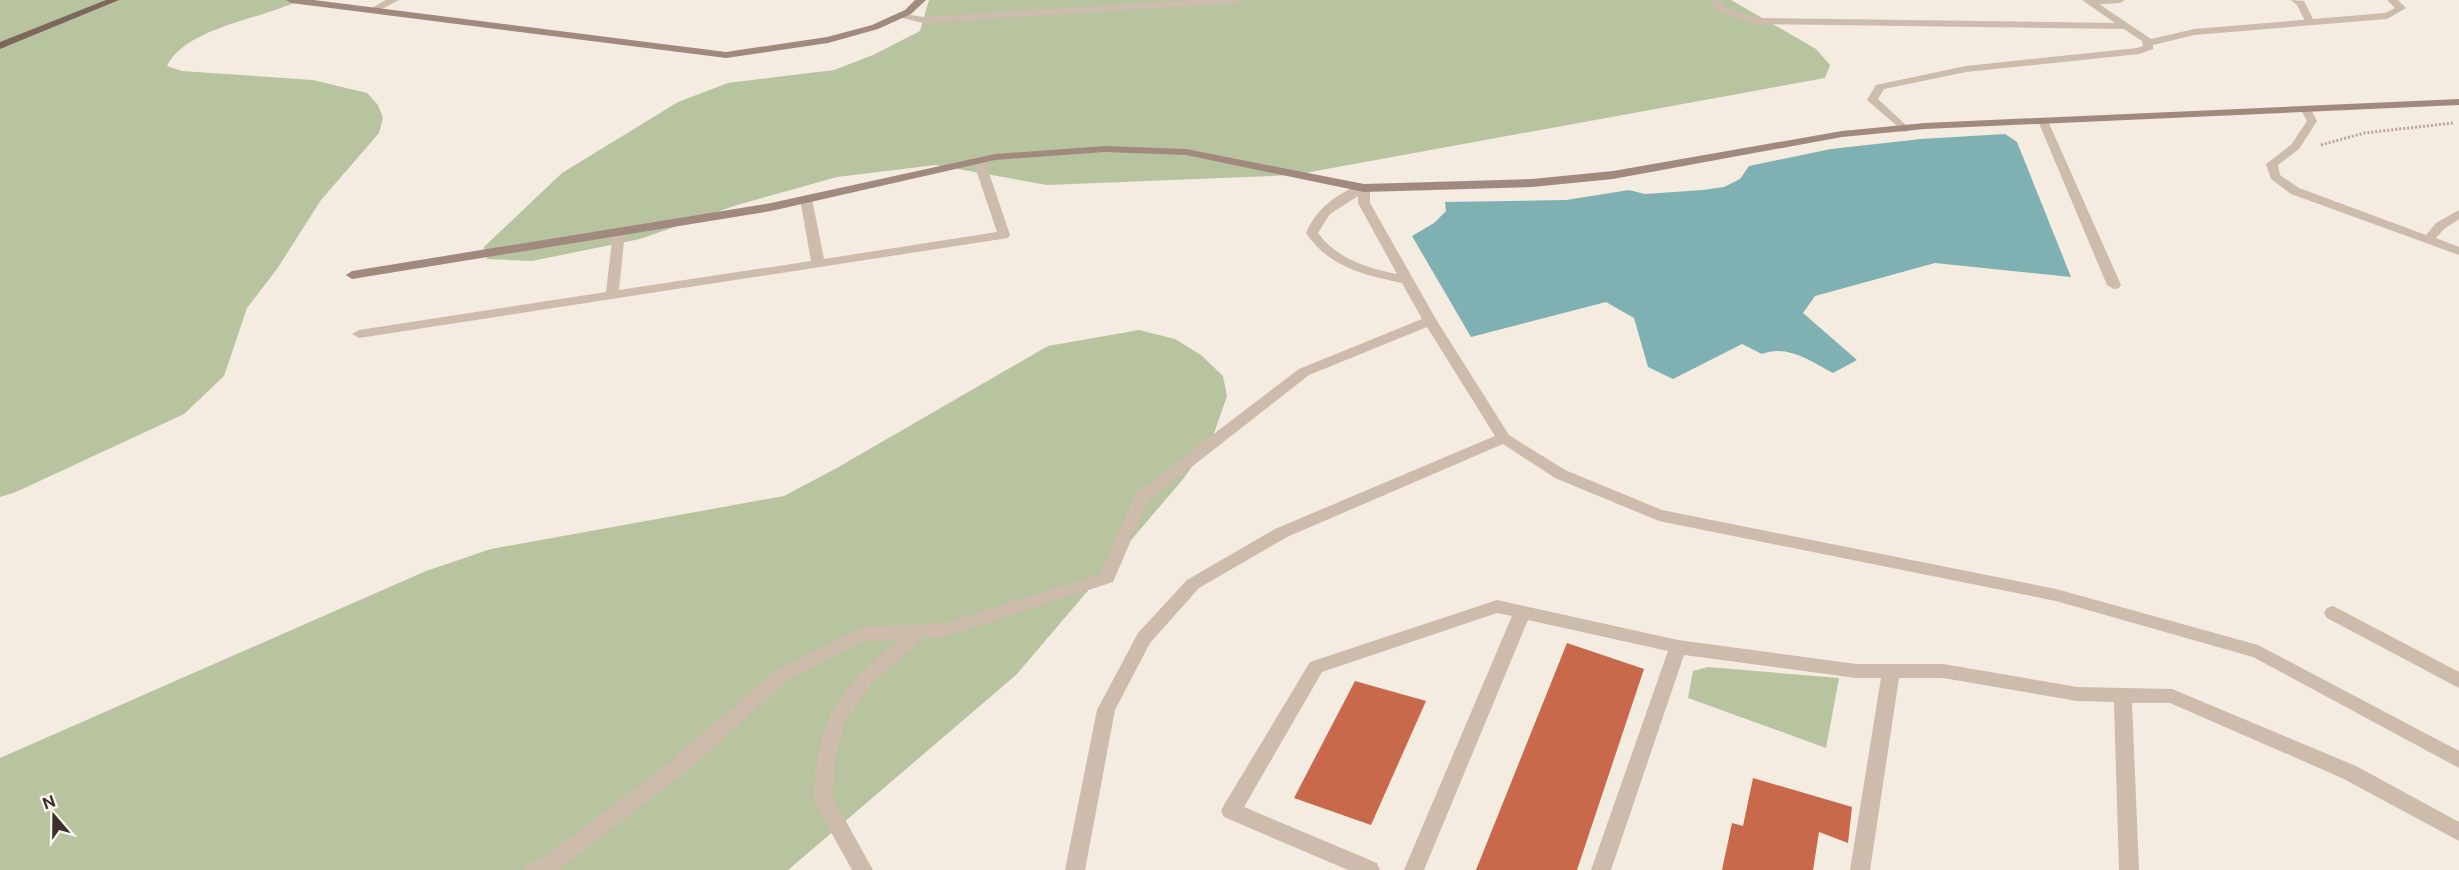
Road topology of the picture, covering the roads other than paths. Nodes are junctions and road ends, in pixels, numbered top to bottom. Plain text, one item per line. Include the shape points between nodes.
1 (114, 0) edge
2 (291, 0) edge
3 (394, 0) edge
4 (921, 0) edge
5 (1237, 0) edge
6 (1714, 0) edge
7 (2120, 0) edge
8 (2296, 0) edge
9 (2392, 0) edge
10 (2089, 1) edge
11 (374, 10) junction
12 (899, 16) junction
13 (2310, 23) junction
14 (2127, 26) junction
15 (2148, 43) junction
16 (0, 46) edge
17 (2459, 102) edge
18 (2306, 110) junction
19 (2043, 121) junction
20 (1904, 129) junction
21 (979, 161) junction
22 (1364, 188) junction
23 (806, 199) junction
24 (2459, 214) edge
25 (619, 232) junction
26 (2429, 239) junction
27 (2459, 251) edge
28 (818, 263) junction
29 (352, 275) dead end
30 (1407, 280) junction
31 (2114, 285) dead end
32 (612, 295) junction
33 (1430, 321) junction
34 (359, 334) dead end
35 (1504, 438) junction
36 (1523, 611) junction
37 (2333, 613) dead end
38 (920, 631) junction
39 (1678, 648) junction
40 (1891, 671) junction
41 (2459, 681) edge
42 (2123, 695) junction
43 (2459, 760) edge
44 (2459, 832) edge
45 (1346, 866) edge
46 (535, 870) edge
47 (863, 870) edge
48 (1075, 870) edge
49 (1370, 870) edge
50 (1414, 870) edge
51 (1601, 870) edge
52 (1860, 870) edge
53 (2129, 870) edge

1 - 16 main road
2 - 11 street
3 - 11 street
4 - 12 street
5 - 12 street via 923,20
6 - 14 street via 1724,10 1755,21
7 - 10 street
8 - 13 street
9 - 13 street via 2401,8 2387,16
10 - 14 street
11 - 12 street via 726,55 828,40
13 - 15 street via 2194,32
14 - 15 street
15 - 20 street via 2149,47 2139,51 1966,69 1880,87 1872,100
17 - 18 street
18 - 19 street
18 - 26 street via 2312,121 2295,147 2272,164 2275,177 2295,191
19 - 20 street
19 - 31 street
20 - 22 street via 1831,136 1613,175 1532,183
21 - 22 street via 1106,149 1186,152
21 - 23 street
21 - 28 street via 1004,235
22 - 30 street via 1364,203
22 - 30 street via 1340,200 1317,219 1312,233 1319,247 1332,257
23 - 25 street
23 - 28 street
24 - 26 street via 2439,226
25 - 29 street
25 - 32 street
26 - 27 street
28 - 32 street
30 - 33 street
32 - 34 street
33 - 35 street
33 - 38 street via 1304,372 1141,498 1107,578 945,630
35 - 43 street via 1560,474 1659,514 2056,595 2258,652
35 - 48 street via 1281,533 1193,584 1144,638 1106,710
36 - 39 street
36 - 45 street via 1497,606 1316,667 1231,811
36 - 50 street
37 - 41 street
38 - 46 street via 862,634 782,675 679,766 550,864
38 - 47 street via 866,678 836,719 825,759 823,799
39 - 40 street via 1856,671
39 - 51 street
40 - 42 street via 1943,671 2077,694
40 - 52 street
42 - 44 street via 2172,696 2349,772
42 - 53 street
45 - 49 street

